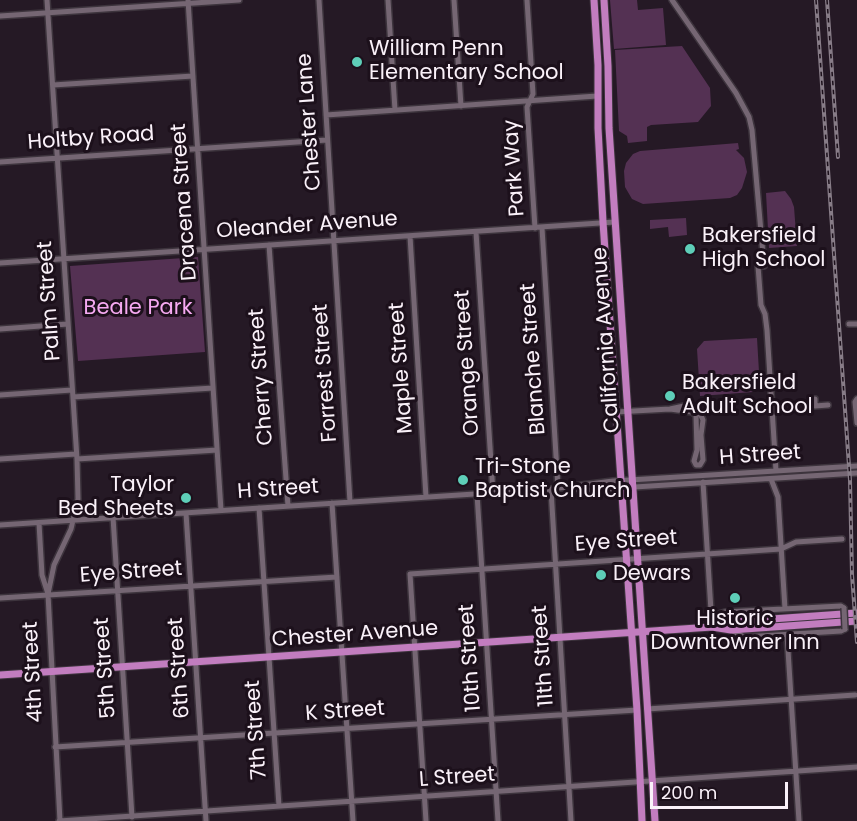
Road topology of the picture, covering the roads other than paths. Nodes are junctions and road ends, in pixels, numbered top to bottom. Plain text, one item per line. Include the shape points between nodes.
1 (47, 0) edge
2 (239, 0) edge
3 (319, 0) edge
4 (388, 0) edge
5 (454, 0) edge
6 (526, 0) edge
7 (594, 0) edge
8 (604, 0) edge
9 (672, 0) edge
10 (188, 2) edge
11 (48, 13) junction
12 (0, 16) edge
13 (193, 76) junction
14 (53, 85) junction
15 (597, 96) junction
16 (530, 100) junction
17 (461, 106) junction
18 (395, 110) junction
19 (326, 115) junction
20 (327, 140) junction
21 (198, 149) junction
22 (57, 158) junction
23 (0, 162) edge
24 (603, 222) junction
25 (615, 222) junction
26 (538, 228) junction
27 (476, 232) junction
28 (410, 236) junction
29 (334, 241) junction
30 (269, 245) junction
31 (204, 250) junction
32 (64, 259) junction
33 (0, 263) edge
34 (68, 324) junction
35 (849, 324) dead end
36 (857, 324) edge
37 (0, 329) edge
38 (213, 388) junction
39 (73, 394) junction
40 (0, 395) edge
41 (815, 399) dead end
42 (857, 399) edge
43 (828, 405) dead end
44 (670, 409) junction
45 (628, 411) junction
46 (615, 412) junction
47 (857, 423) edge
48 (217, 450) junction
49 (77, 457) junction
50 (0, 459) edge
51 (857, 466) edge
52 (776, 471) junction
53 (857, 473) edge
54 (702, 476) junction
55 (784, 478) junction
56 (771, 479) junction
57 (742, 481) junction
58 (703, 483) junction
59 (633, 484) junction
60 (620, 485) junction
61 (558, 488) junction
62 (551, 489) junction
63 (493, 493) junction
64 (477, 494) junction
65 (426, 497) junction
66 (778, 497) junction
67 (350, 502) junction
68 (332, 503) junction
69 (288, 506) junction
70 (259, 508) junction
71 (221, 510) junction
72 (186, 513) junction
73 (113, 518) junction
74 (73, 520) junction
75 (39, 523) junction
76 (0, 525) edge
77 (842, 539) dead end
78 (781, 549) junction
79 (708, 553) junction
80 (625, 558) junction
81 (638, 558) junction
82 (555, 563) junction
83 (481, 568) junction
84 (337, 577) junction
85 (264, 581) junction
86 (191, 585) junction
87 (118, 591) junction
88 (48, 594) junction
89 (0, 598) edge
90 (785, 609) junction
91 (857, 613) edge
92 (712, 616) junction
93 (857, 621) edge
94 (712, 627) junction
95 (731, 630) junction
96 (642, 632) junction
97 (631, 633) junction
98 (787, 635) junction
99 (559, 638) junction
100 (486, 642) junction
101 (414, 647) junction
102 (342, 652) junction
103 (269, 657) junction
104 (196, 662) junction
105 (123, 667) junction
106 (51, 671) junction
107 (0, 675) edge
108 (855, 695) dead end
109 (791, 699) junction
110 (647, 709) junction
111 (637, 710) junction
112 (564, 714) junction
113 (491, 719) junction
114 (420, 724) junction
115 (347, 728) junction
116 (274, 733) junction
117 (201, 738) junction
118 (128, 743) junction
119 (55, 747) junction
120 (857, 767) edge
121 (795, 771) junction
122 (652, 781) junction
123 (640, 782) junction
124 (569, 787) junction
125 (496, 792) junction
126 (424, 797) junction
127 (351, 802) junction
128 (279, 806) junction
129 (206, 811) junction
130 (132, 817) junction
131 (60, 821) edge
132 (206, 821) edge
133 (353, 821) edge
134 (426, 821) edge
135 (498, 821) edge
136 (571, 821) edge
137 (642, 821) edge
138 (655, 821) edge
139 (799, 821) edge

1 - 11 street, Palm Street
2 - 10 street
3 - 19 street, Chester Lane
4 - 18 street
5 - 17 street
6 - 16 street, Park Way via 533,94
7 - 15 main road, California Avenue
8 - 25 main road, California Avenue
9 - 52 street via 736,93 755,144 764,266 758,266 760,305 767,330
10 - 11 street
10 - 13 street, Dracena Street
11 - 12 street
11 - 14 street, Palm Street
13 - 14 street
13 - 21 street, Dracena Street
14 - 22 street, Palm Street
15 - 16 street
15 - 24 main road, California Avenue
16 - 17 street
16 - 26 street, Park Way via 527,107
17 - 18 street
18 - 19 street
19 - 20 street, Chester Lane
20 - 21 street, Holtby Road
20 - 29 street, Chester Lane
21 - 22 street, Holtby Road
21 - 31 street, Dracena Street
22 - 23 street, Holtby Road
22 - 32 street, Palm Street
24 - 25 street, Oleander Avenue
24 - 26 street, Oleander Avenue
24 - 46 main road, California Avenue
25 - 45 main road, California Avenue
26 - 27 street, Oleander Avenue
26 - 61 street, Blanche Street
27 - 28 street, Oleander Avenue
27 - 63 street, Orange Street
28 - 29 street, Oleander Avenue
28 - 65 street, Maple Street
29 - 30 street, Oleander Avenue
29 - 67 street, Forrest Street
30 - 31 street, Oleander Avenue
30 - 69 street, Cherry Street
31 - 32 street, Oleander Avenue
31 - 38 street, Dracena Street
32 - 33 street, Oleander Avenue
32 - 34 street, Palm Street
34 - 37 street
34 - 39 street, Palm Street
35 - 36 street
38 - 39 street
38 - 48 street, Dracena Street
39 - 40 street
39 - 49 street, Palm Street
41 - 43 street via 815,406
42 - 47 street
44 - 44 street via 696,415 694,461 700,465 702,414 687,406
44 - 45 street
45 - 46 street
45 - 59 main road, California Avenue
46 - 60 main road, California Avenue
48 - 49 street
48 - 71 street, Dracena Street
49 - 50 street
49 - 74 street, Palm Street via 78,499
51 - 52 street, H Street
52 - 54 street, H Street
52 - 57 street
53 - 55 street, H Street
54 - 58 street
54 - 59 street, H Street
55 - 56 street, H Street
55 - 66 street
56 - 57 street, H Street
56 - 66 street
57 - 58 street, H Street
58 - 59 street, H Street
58 - 79 street
59 - 60 street, H Street
59 - 81 main road, California Avenue
60 - 61 street, H Street
60 - 80 main road, California Avenue
61 - 62 street, H Street
62 - 63 street, H Street
62 - 82 street, 11th Street
63 - 64 street, H Street
64 - 65 street, H Street
64 - 83 street, 10th Street
65 - 67 street, H Street
66 - 78 street
67 - 68 street, H Street
68 - 69 street, H Street
68 - 84 street
69 - 70 street, H Street
70 - 71 street, H Street
70 - 85 street, 7th Street
71 - 72 street, H Street
72 - 73 street, H Street
72 - 86 street, 6th Street
73 - 74 street, H Street
73 - 87 street, 5th Street
74 - 75 street, H Street
74 - 88 street, Palm Street via 54,565
75 - 76 street, H Street
75 - 88 street, 4th Street via 42,575
77 - 78 street, Eye Street via 796,542
78 - 79 street, Eye Street
78 - 90 street
79 - 81 street, Eye Street
79 - 92 street
80 - 81 street, Eye Street
80 - 82 street, Eye Street
80 - 97 main road, California Avenue
81 - 96 main road, California Avenue
82 - 83 street, Eye Street
82 - 99 street, 11th Street
83 - 100 street, 10th Street
83 - 101 street, Eye Street via 410,574
84 - 85 street, Eye Street
84 - 102 street
85 - 86 street, Eye Street
85 - 103 street, 7th Street
86 - 87 street, Eye Street
86 - 104 street, 6th Street
87 - 88 street, Eye Street
87 - 105 street, 5th Street
88 - 89 street, Eye Street
88 - 106 street, 4th Street
90 - 92 street
90 - 98 street, bridge via 841,606 846,629
91 - 94 main road, Chester Avenue
92 - 94 street
93 - 95 main road, Chester Avenue
94 - 95 main road, Chester Avenue
94 - 96 main road, Chester Avenue
95 - 98 street via 744,638
96 - 97 main road, Chester Avenue
96 - 110 main road, California Avenue
97 - 99 main road, Chester Avenue
97 - 111 main road, California Avenue
98 - 109 street
99 - 100 main road, Chester Avenue
99 - 112 street, 11th Street
100 - 101 main road, Chester Avenue
100 - 113 street, 10th Street
101 - 102 main road, Chester Avenue
101 - 114 street
102 - 103 main road, Chester Avenue
102 - 115 street
103 - 104 main road, Chester Avenue
103 - 116 street, 7th Street
104 - 105 main road, Chester Avenue
104 - 117 street, 6th Street
105 - 106 main road, Chester Avenue
105 - 118 street, 5th Street
106 - 107 main road, Chester Avenue
106 - 119 street, 4th Street
108 - 109 street
109 - 110 street
109 - 121 street
110 - 122 main road, California Avenue
111 - 112 street, K Street
111 - 123 main road, California Avenue
112 - 113 street, K Street
112 - 124 street, 11th Street
113 - 114 street, K Street
113 - 125 street, 10th Street
114 - 115 street, K Street
114 - 126 street
115 - 116 street, K Street
115 - 127 street
116 - 117 street, K Street
116 - 128 street, 7th Street
117 - 118 street, K Street
117 - 129 street, 6th Street
118 - 119 street, K Street
118 - 130 street, 5th Street
119 - 131 street, 4th Street
120 - 121 street, L Street
121 - 122 street, L Street
121 - 139 street
122 - 123 street, L Street
122 - 138 main road, California Avenue
123 - 124 street, L Street
123 - 137 main road, California Avenue
124 - 125 street, L Street
124 - 136 street, 11th Street
125 - 126 street, L Street
125 - 135 street, 10th Street
126 - 127 street, L Street
126 - 134 street
127 - 128 street, L Street
127 - 133 street
128 - 129 street, L Street
129 - 130 street, L Street
129 - 132 street, 6th Street
130 - 131 street, L Street

